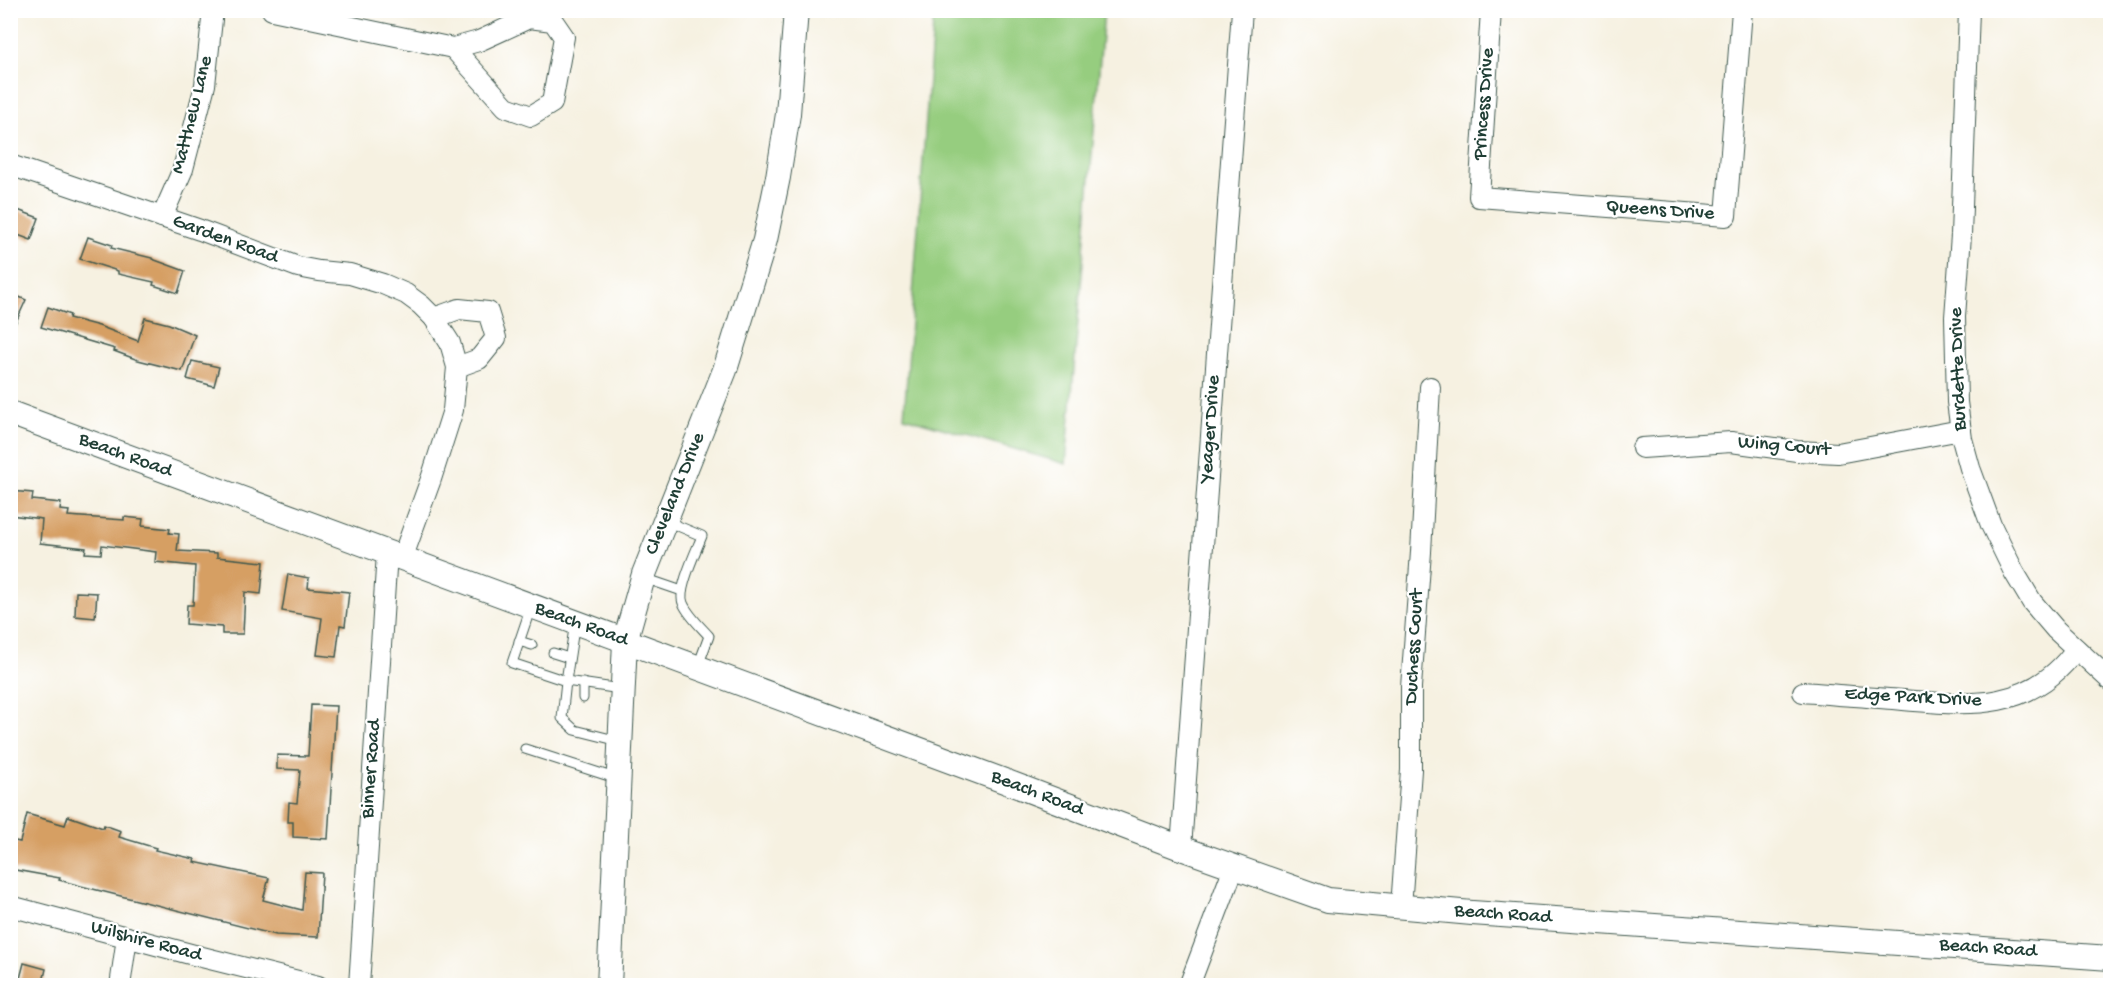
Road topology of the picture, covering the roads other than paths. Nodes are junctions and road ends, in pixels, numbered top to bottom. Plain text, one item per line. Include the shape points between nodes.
1 (213, 10) edge
2 (272, 10) edge
3 (796, 10) edge
4 (1242, 10) edge
5 (1491, 10) edge
6 (1742, 10) edge
7 (1969, 10) edge
8 (453, 48) junction
9 (10, 165) edge
10 (1479, 197) joint
11 (162, 217) junction
12 (434, 318) junction
13 (457, 367) junction
14 (1430, 387) dead end
15 (10, 413) edge
16 (1961, 430) junction
17 (1642, 447) dead end
18 (665, 521) junction
19 (395, 556) junction
20 (643, 578) junction
21 (682, 591) junction
22 (531, 607) junction
23 (575, 622) junction
24 (519, 641) junction
25 (625, 641) junction
26 (532, 645) dead end
27 (2076, 649) junction
28 (553, 653) dead end
29 (569, 658) junction
30 (698, 668) junction
31 (2110, 680) edge
32 (566, 681) junction
33 (583, 683) junction
34 (622, 689) junction
35 (1803, 692) dead end
36 (583, 698) dead end
37 (582, 721) dead end
38 (581, 732) junction
39 (619, 741) junction
40 (525, 749) dead end
41 (618, 779) junction
42 (1181, 848) junction
43 (1234, 867) junction
44 (10, 906) edge
45 (1401, 907) junction
46 (127, 937) junction
47 (2110, 958) edge
48 (120, 986) edge
49 (318, 986) edge
50 (359, 986) edge
51 (609, 986) edge
52 (1190, 986) edge

1 - 11 street, Matthew Lane via 205,85 183,169
2 - 8 street
3 - 18 street, Cleveland Drive via 788,114 765,240 725,370
4 - 42 street, Yeager Drive
5 - 10 street, Princess Drive
6 - 10 street, Queens Drive via 1726,216
7 - 16 street, Burdette Drive via 1955,317
8 - 8 street via 529,18 553,21 564,38 552,103 531,116 506,106
9 - 11 street, Garden Road
11 - 12 street, Garden Road via 298,267 350,274 383,284 421,304
12 - 13 street, Garden Road via 450,344
12 - 13 street via 459,309 488,312 496,338 479,359
13 - 19 street, Garden Road via 453,410 432,479
14 - 45 street, Duchess Court
15 - 19 street, Beach Road
16 - 17 street, Wing Court via 1838,453 1731,442
16 - 27 street, Burdette Drive via 1981,501 2014,572 2032,602
18 - 20 street, Cleveland Drive
18 - 21 lane via 702,536
19 - 22 street, Beach Road
19 - 50 street, Binner Road
20 - 21 lane
20 - 25 street, Cleveland Drive
21 - 30 lane via 682,601 709,636
22 - 23 street, Beach Road
22 - 24 lane
23 - 25 street, Beach Road
23 - 29 lane
24 - 26 lane
24 - 32 lane via 512,663
25 - 30 street, Beach Road
25 - 34 street, Cleveland Drive
27 - 31 street, Burdette Drive
27 - 35 street, Edge Park Drive via 2050,679 2029,691 1980,704
28 - 29 lane
29 - 32 lane
30 - 42 street, Beach Road
32 - 33 lane
32 - 38 lane via 562,718
33 - 34 lane
33 - 36 lane
34 - 39 street, Cleveland Drive
37 - 38 lane
38 - 39 lane
39 - 41 street, Cleveland Drive
40 - 41 lane
41 - 51 street, Cleveland Drive
42 - 43 street, Beach Road
43 - 45 street, Beach Road via 1328,900
43 - 52 street
44 - 46 street, Wilshire Road
45 - 47 street, Beach Road
46 - 48 street
46 - 49 street, Wilshire Road

